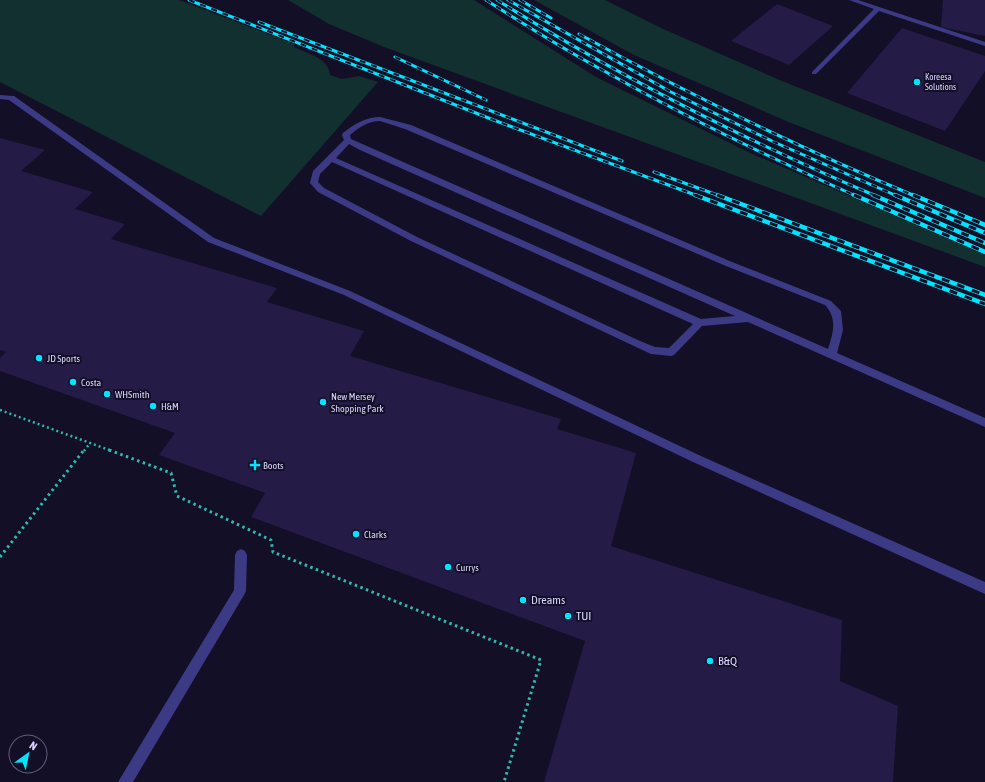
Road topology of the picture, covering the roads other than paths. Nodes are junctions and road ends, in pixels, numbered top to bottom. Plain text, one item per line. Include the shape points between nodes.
1 (852, 0) edge
2 (867, 2) edge
3 (878, 9) junction
4 (985, 44) edge
5 (814, 74) dead end
6 (0, 97) edge
7 (348, 140) junction
8 (331, 160) junction
9 (751, 318) junction
10 (700, 323) junction
11 (832, 354) junction
12 (985, 423) edge
13 (242, 555) dead end
14 (985, 588) edge
15 (125, 782) edge

1 - 2 lane
2 - 3 lane
3 - 4 lane
3 - 5 lane
6 - 14 lane via 11,98 211,240 347,293 697,459
7 - 8 lane
7 - 9 lane
7 - 11 lane via 346,135 352,130 365,122 379,119 408,128 729,264 828,303 836,311 838,330
8 - 10 lane
8 - 10 lane via 316,173 314,183 321,190 414,239 637,344 654,351 671,352
9 - 10 lane
9 - 11 lane
11 - 12 lane
13 - 15 lane via 240,591

